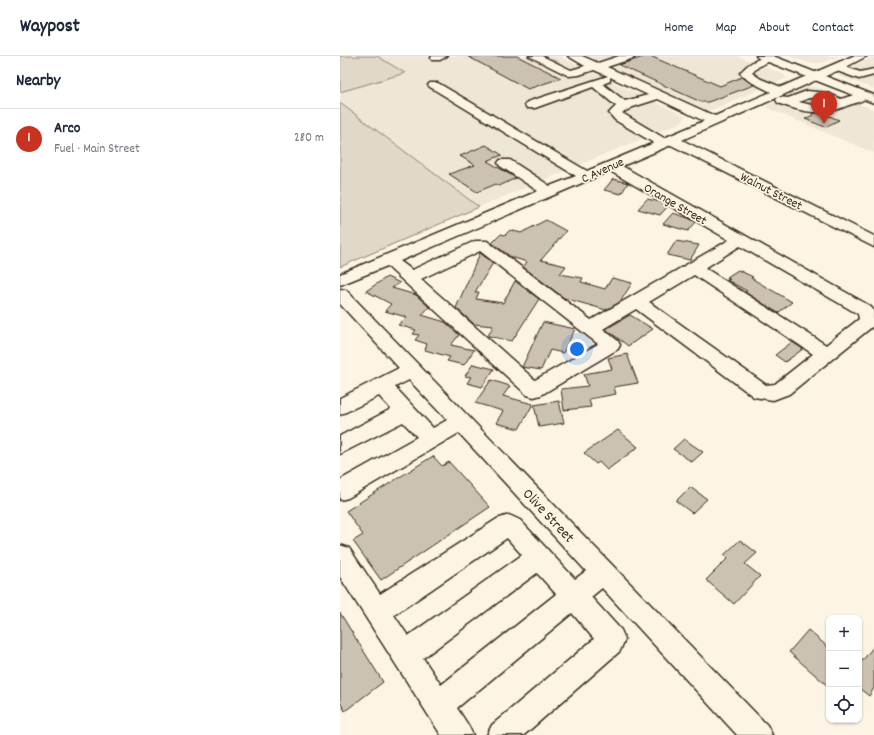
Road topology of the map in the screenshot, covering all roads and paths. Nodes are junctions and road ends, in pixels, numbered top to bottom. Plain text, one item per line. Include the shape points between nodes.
1 (552, 56) edge
2 (573, 56) edge
3 (630, 56) edge
4 (862, 56) edge
5 (765, 57) edge
6 (538, 58) edge
7 (595, 63) edge
8 (836, 67) junction
9 (874, 72) edge
10 (615, 75) junction
11 (816, 76) junction
12 (595, 83) junction
13 (434, 84) dead end
14 (776, 93) junction
15 (660, 95) junction
16 (868, 97) edge
17 (792, 101) junction
18 (809, 102) tunnel mouth
19 (823, 103) tunnel mouth
20 (839, 103) junction
21 (531, 104) dead end
22 (624, 106) junction
23 (713, 120) junction
24 (666, 141) junction
25 (505, 163) dead end
26 (611, 166) junction
27 (586, 176) junction
28 (548, 192) junction
29 (874, 225) edge
30 (859, 234) junction
31 (740, 240) junction
32 (874, 242) edge
33 (427, 243) junction
34 (389, 259) junction
35 (448, 260) junction
36 (693, 268) junction
37 (409, 278) junction
38 (340, 280) edge
39 (340, 294) edge
40 (636, 301) junction
41 (590, 328) junction
42 (826, 354) junction
43 (412, 370) junction
44 (382, 386) junction
45 (340, 407) edge
46 (405, 411) junction
47 (461, 422) junction
48 (431, 439) junction
49 (340, 446) edge
50 (340, 491) edge
51 (340, 556) edge
52 (539, 557) junction
53 (603, 572) junction
54 (574, 596) junction
55 (376, 611) junction
56 (406, 655) junction
57 (438, 705) junction
58 (458, 735) edge
59 (502, 735) edge
60 (757, 735) edge

1 - 6 street
2 - 7 street
3 - 7 street via 609,63
4 - 8 street, C Avenue
5 - 11 main road
5 - 14 street via 746,72 748,76
6 - 7 street via 569,74
7 - 10 street
8 - 9 street via 859,76
8 - 11 street, C Avenue
10 - 12 street
10 - 15 street
11 - 14 street, C Avenue
11 - 16 main road
12 - 21 street
12 - 22 street
13 - 27 street
14 - 17 street
14 - 23 street, C Avenue
15 - 22 street
15 - 23 street
16 - 20 street
17 - 18 street
17 - 20 street via 809,109 826,110 838,106
19 - 20 street
22 - 24 street, Walnut Street via 615,113 619,117
23 - 24 street, C Avenue
24 - 26 street, C Avenue
24 - 30 street, Walnut Street
25 - 28 street
26 - 27 street, C Avenue
26 - 31 street, Orange Street
27 - 28 street, C Avenue
28 - 33 street, C Avenue
29 - 30 street
30 - 32 street, Walnut Street
31 - 36 street
31 - 42 street, Orange Street via 864,310 869,316 867,322
33 - 34 street, C Avenue
33 - 35 street
34 - 37 street
34 - 38 street, C Avenue
35 - 37 street
35 - 41 street via 481,244
36 - 40 street
36 - 42 street
37 - 41 street via 534,390 611,345
39 - 43 street, Olive Street
40 - 41 street
40 - 42 street via 761,392 773,393 782,389
43 - 44 street
43 - 47 street, Olive Street
44 - 45 street
44 - 46 street
46 - 48 street
46 - 49 street
47 - 48 street
47 - 53 street, Olive Street
48 - 50 street
51 - 55 street
52 - 54 street
52 - 55 street via 512,527 505,526
52 - 56 street
53 - 54 street
53 - 60 street, Olive Street
54 - 57 street
54 - 59 street via 611,636 611,642
55 - 56 street
56 - 57 street
57 - 58 street

